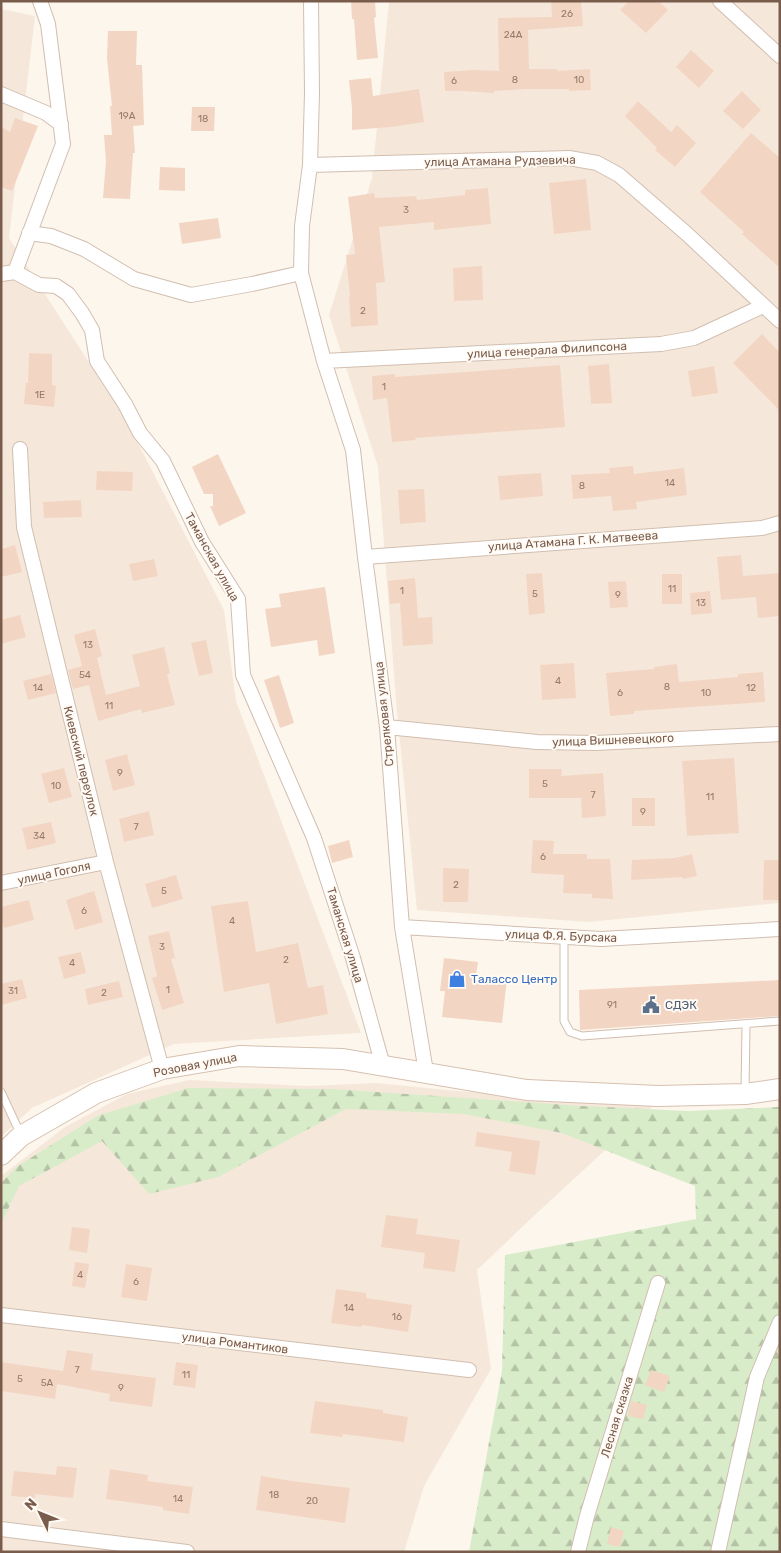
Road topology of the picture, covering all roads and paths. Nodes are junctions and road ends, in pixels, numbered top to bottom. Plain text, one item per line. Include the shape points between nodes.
1 (40, 1) edge
2 (311, 1) edge
3 (720, 1) edge
4 (780, 56) edge
5 (1, 94) edge
6 (61, 124) junction
7 (310, 165) junction
8 (29, 233) junction
9 (8, 273) edge
10 (301, 273) junction
11 (762, 306) junction
12 (780, 321) edge
13 (324, 361) junction
14 (20, 449) dead end
15 (780, 523) edge
16 (365, 556) junction
17 (387, 727) junction
18 (780, 734) edge
19 (106, 862) junction
20 (1, 884) edge
21 (402, 927) junction
22 (780, 929) edge
23 (564, 937) junction
24 (780, 1021) edge
25 (746, 1025) junction
26 (384, 1066) junction
27 (162, 1069) junction
28 (426, 1072) junction
29 (780, 1089) edge
30 (2, 1093) edge
31 (745, 1094) junction
32 (21, 1136) junction
33 (1, 1156) edge
34 (658, 1283) dead end
35 (1, 1315) edge
36 (780, 1322) edge
37 (470, 1370) dead end
38 (1, 1529) edge
39 (187, 1552) edge
40 (578, 1552) edge
41 (718, 1552) edge

1 - 6 street via 48,24
2 - 7 street, Стрелковая улица
3 - 4 street
5 - 6 street via 46,113
6 - 8 street via 63,144
7 - 10 street, Стрелковая улица via 302,226
7 - 11 street, улица Атамана Рудзевича via 569,158 597,162 619,175 647,199
8 - 9 street
8 - 10 street via 51,236 84,250 134,279 190,295
9 - 26 street, Таманская улица via 39,285 56,286 68,294 82,313 92,330 97,361 140,433 163,462 202,542 238,599 243,676 314,838
10 - 13 street, Стрелковая улица
11 - 12 street, улица Атамана Рудзевича
11 - 13 street, улица генерала Филипсона via 694,338 661,344
13 - 16 street, Стрелковая улица via 353,450
14 - 19 street, Киевский переулок via 24,526
15 - 16 street, улица Атамана Г. К. Матвеева via 762,528
16 - 17 street, Стрелковая улица
17 - 18 street, улица Вишневецкого via 537,742 596,743
17 - 21 street, Стрелковая улица
19 - 20 street, улица Гоголя
19 - 27 street, Киевский переулок
21 - 23 street, улица Ф.Я. Бурсака
21 - 28 street, Стрелковая улица
22 - 23 street, улица Ф.Я. Бурсака via 601,939
23 - 25 lane via 564,1021 570,1032 582,1036
24 - 25 lane
25 - 31 lane
26 - 27 main road, Розовая улица via 343,1059 239,1056
26 - 28 main road, Розовая улица
27 - 32 main road, Розовая улица via 96,1093
28 - 31 main road, Розовая улица via 527,1090 658,1096
29 - 31 main road, Розовая улица
30 - 32 lane
32 - 33 main road, Розовая улица
34 - 40 street, Лесная сказка
35 - 37 street, улица Романтиков
36 - 41 street via 757,1377
38 - 39 street

